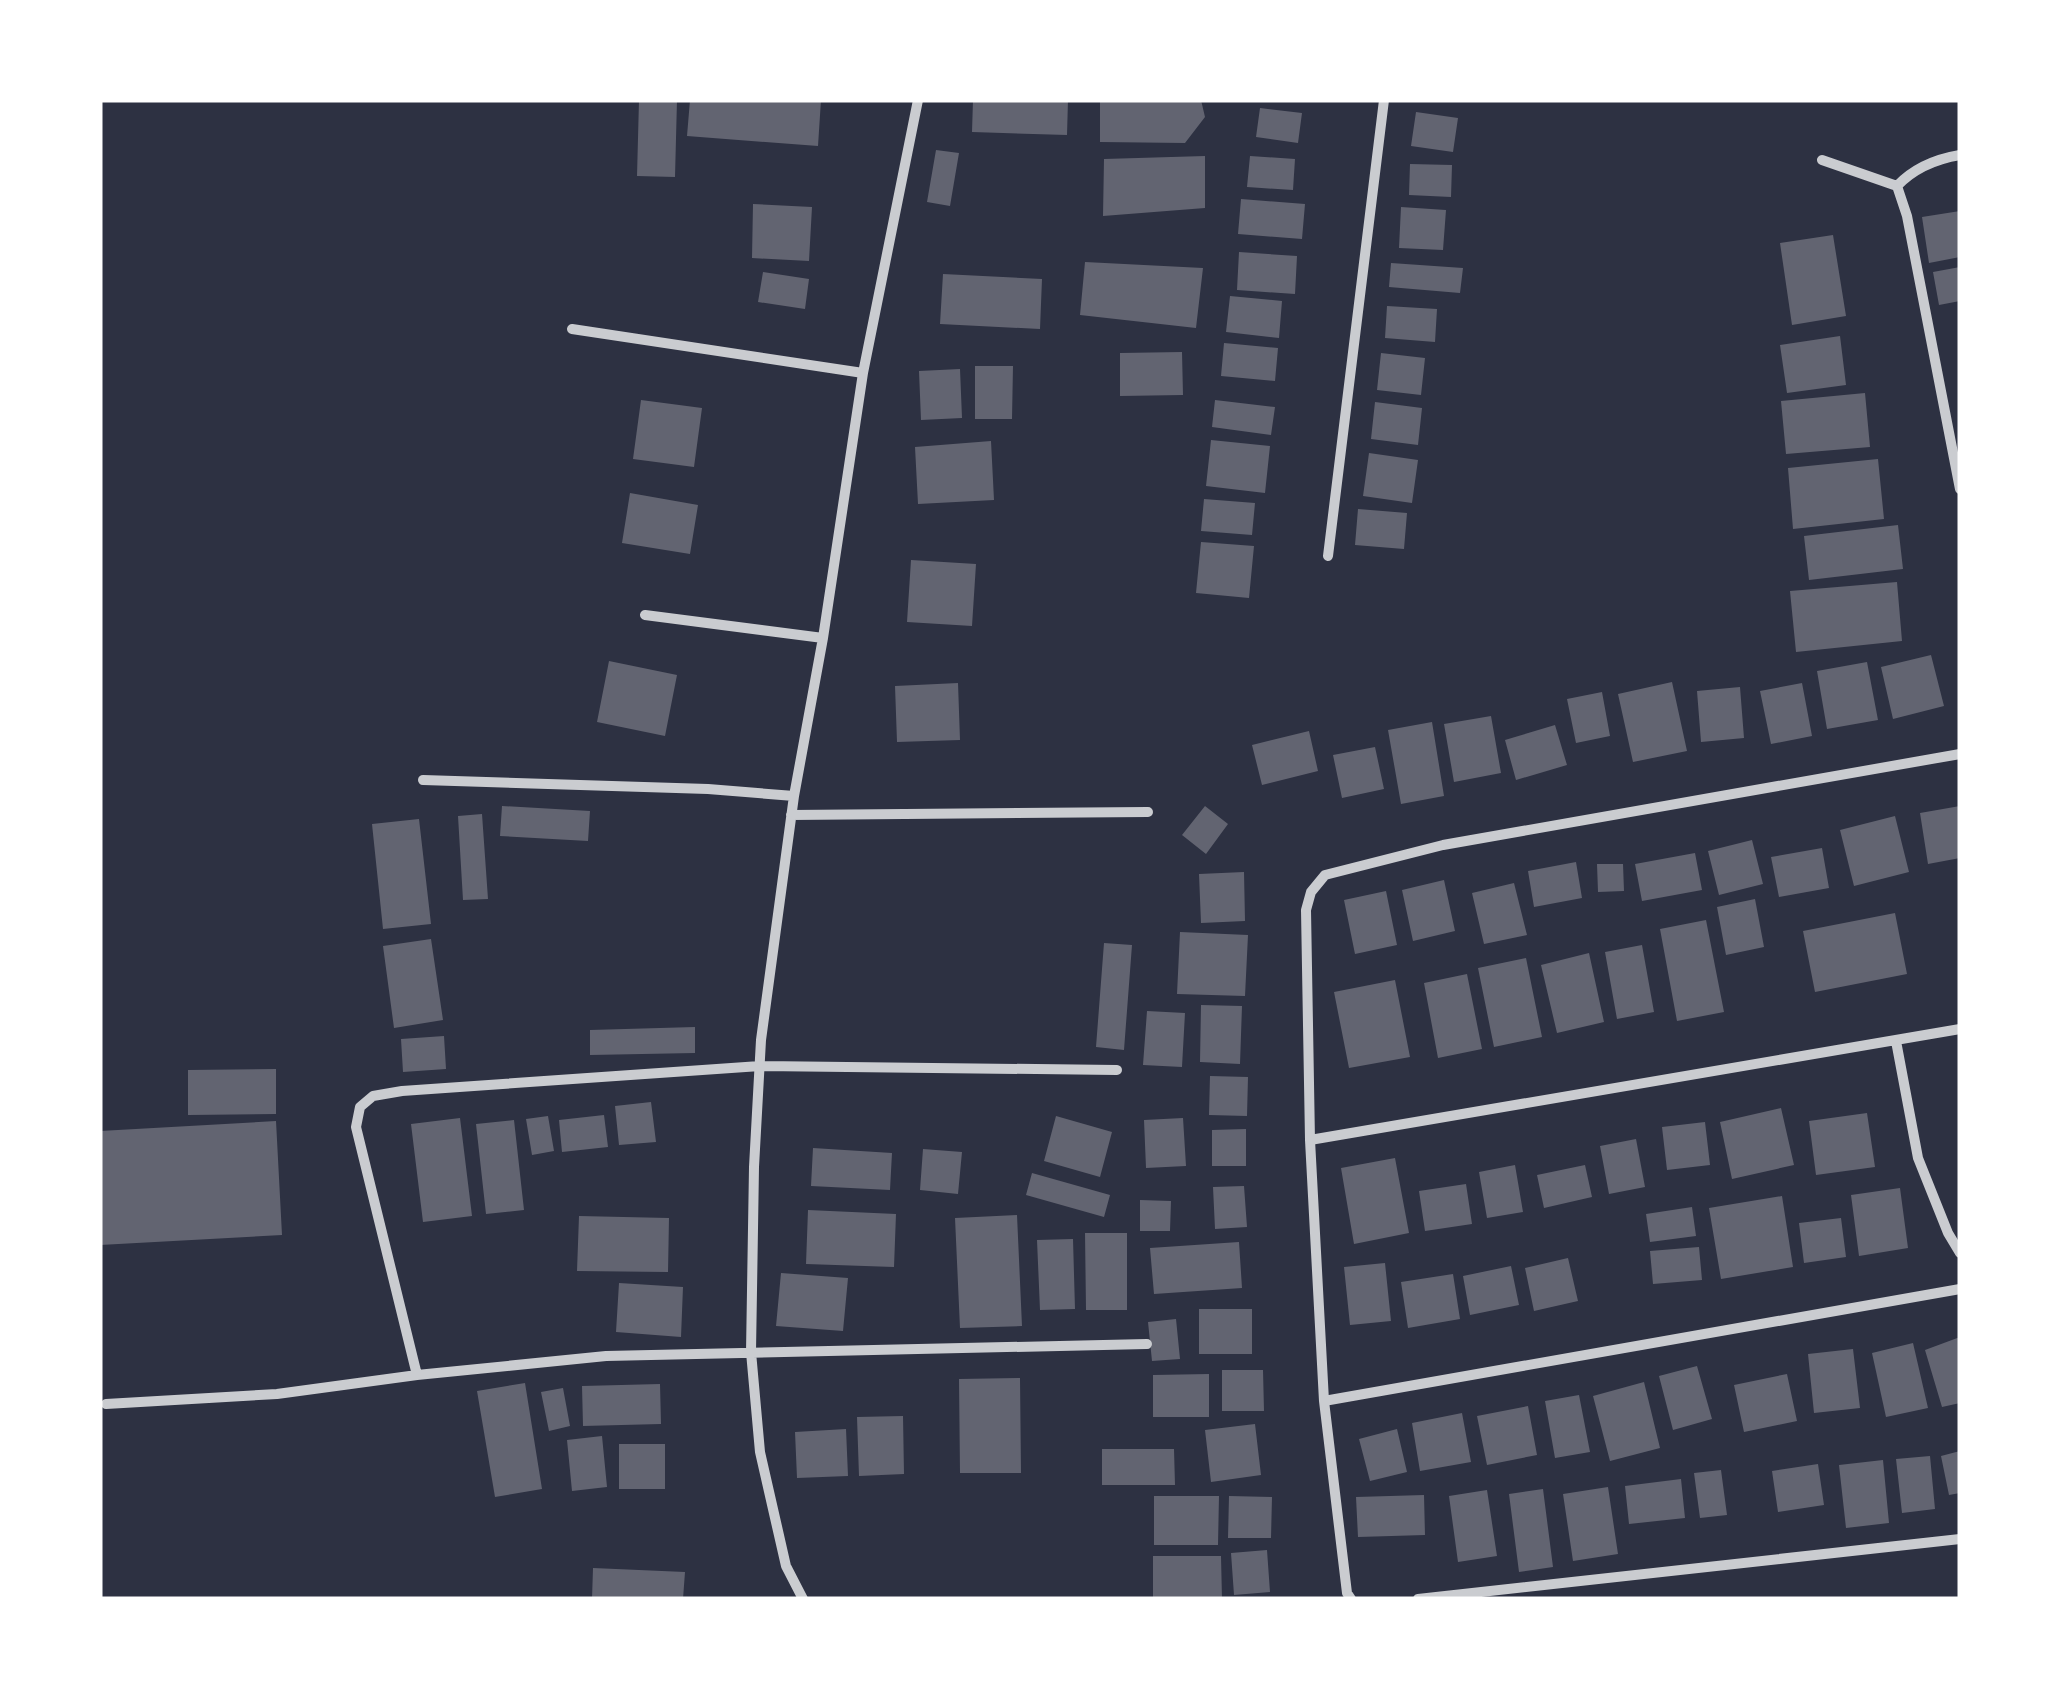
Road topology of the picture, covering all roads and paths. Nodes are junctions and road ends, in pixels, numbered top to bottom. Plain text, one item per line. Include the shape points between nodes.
1 (918, 100) edge
2 (1384, 100) edge
3 (1960, 156) edge
4 (1822, 160) dead end
5 (1898, 186) junction
6 (572, 329) dead end
7 (863, 373) junction
8 (1960, 489) edge
9 (1328, 556) dead end
10 (645, 615) dead end
11 (823, 638) junction
12 (1960, 754) edge
13 (423, 780) dead end
14 (794, 796) junction
15 (1148, 812) dead end
16 (791, 815) junction
17 (1960, 1029) edge
18 (1896, 1041) junction
19 (760, 1066) junction
20 (1117, 1070) dead end
21 (1310, 1140) junction
22 (1960, 1253) edge
23 (1960, 1289) edge
24 (1148, 1344) dead end
25 (751, 1352) junction
26 (417, 1375) junction
27 (1324, 1401) junction
28 (106, 1404) dead end
29 (1960, 1539) edge
30 (1349, 1596) edge
31 (803, 1599) edge
32 (1418, 1599) edge

1 - 7 street
2 - 9 street
3 - 5 street via 1909,174
4 - 5 street
5 - 8 street
6 - 7 street
7 - 11 street
10 - 11 street
11 - 14 street
12 - 21 street via 1443,845 1326,875 1306,910
13 - 14 street
14 - 16 street
15 - 16 street
16 - 19 street
17 - 18 street
18 - 21 street
18 - 22 street via 1918,1158
19 - 20 street
19 - 25 street
19 - 26 street via 402,1091 373,1096 360,1106 356,1127
21 - 27 street
23 - 27 street
24 - 25 street
25 - 26 street via 606,1356
25 - 31 street via 760,1452 786,1566
26 - 28 street via 277,1394
27 - 30 street
29 - 32 street

